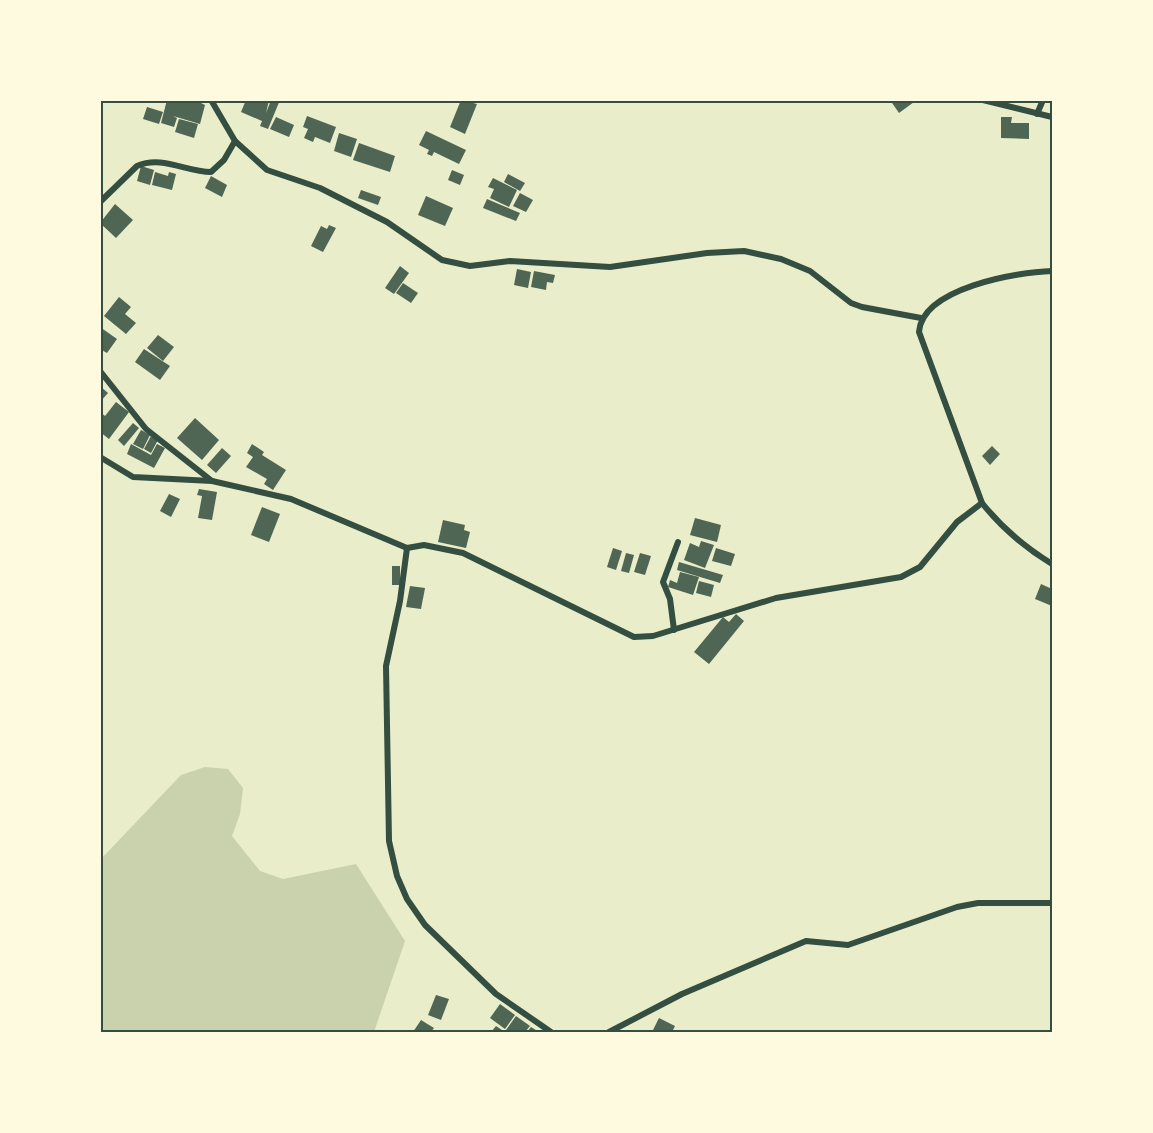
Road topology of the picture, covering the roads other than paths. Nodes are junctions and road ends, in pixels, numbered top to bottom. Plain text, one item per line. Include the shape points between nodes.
1 (211, 100) edge
2 (983, 100) edge
3 (1043, 100) edge
4 (1037, 114) junction
5 (1053, 117) edge
6 (236, 141) junction
7 (100, 202) edge
8 (1053, 271) edge
9 (921, 318) junction
10 (100, 371) edge
11 (100, 457) edge
12 (212, 481) junction
13 (982, 503) junction
14 (678, 542) dead end
15 (407, 548) junction
16 (1053, 564) edge
17 (674, 630) junction
18 (1053, 903) edge
19 (551, 1032) edge
20 (609, 1032) edge

1 - 6 street
2 - 4 street
3 - 4 street
4 - 5 street
6 - 7 street via 211,172 145,162
6 - 9 street via 267,170 321,188 387,222 442,260 470,266 510,261 610,267 744,251 781,259 810,271 851,303
8 - 9 street via 985,281 956,292
9 - 13 street via 921,339
10 - 12 street via 147,429
11 - 12 street via 134,477
12 - 15 street via 291,499
13 - 16 street via 1026,549
13 - 17 street via 957,522 920,567 901,577 776,598
14 - 17 street via 663,582 670,599
15 - 17 street via 424,545 463,553 626,635 642,638
15 - 19 street via 386,666 389,841 397,876 425,925 495,994
18 - 20 street via 978,903 848,945 806,941 692,990

